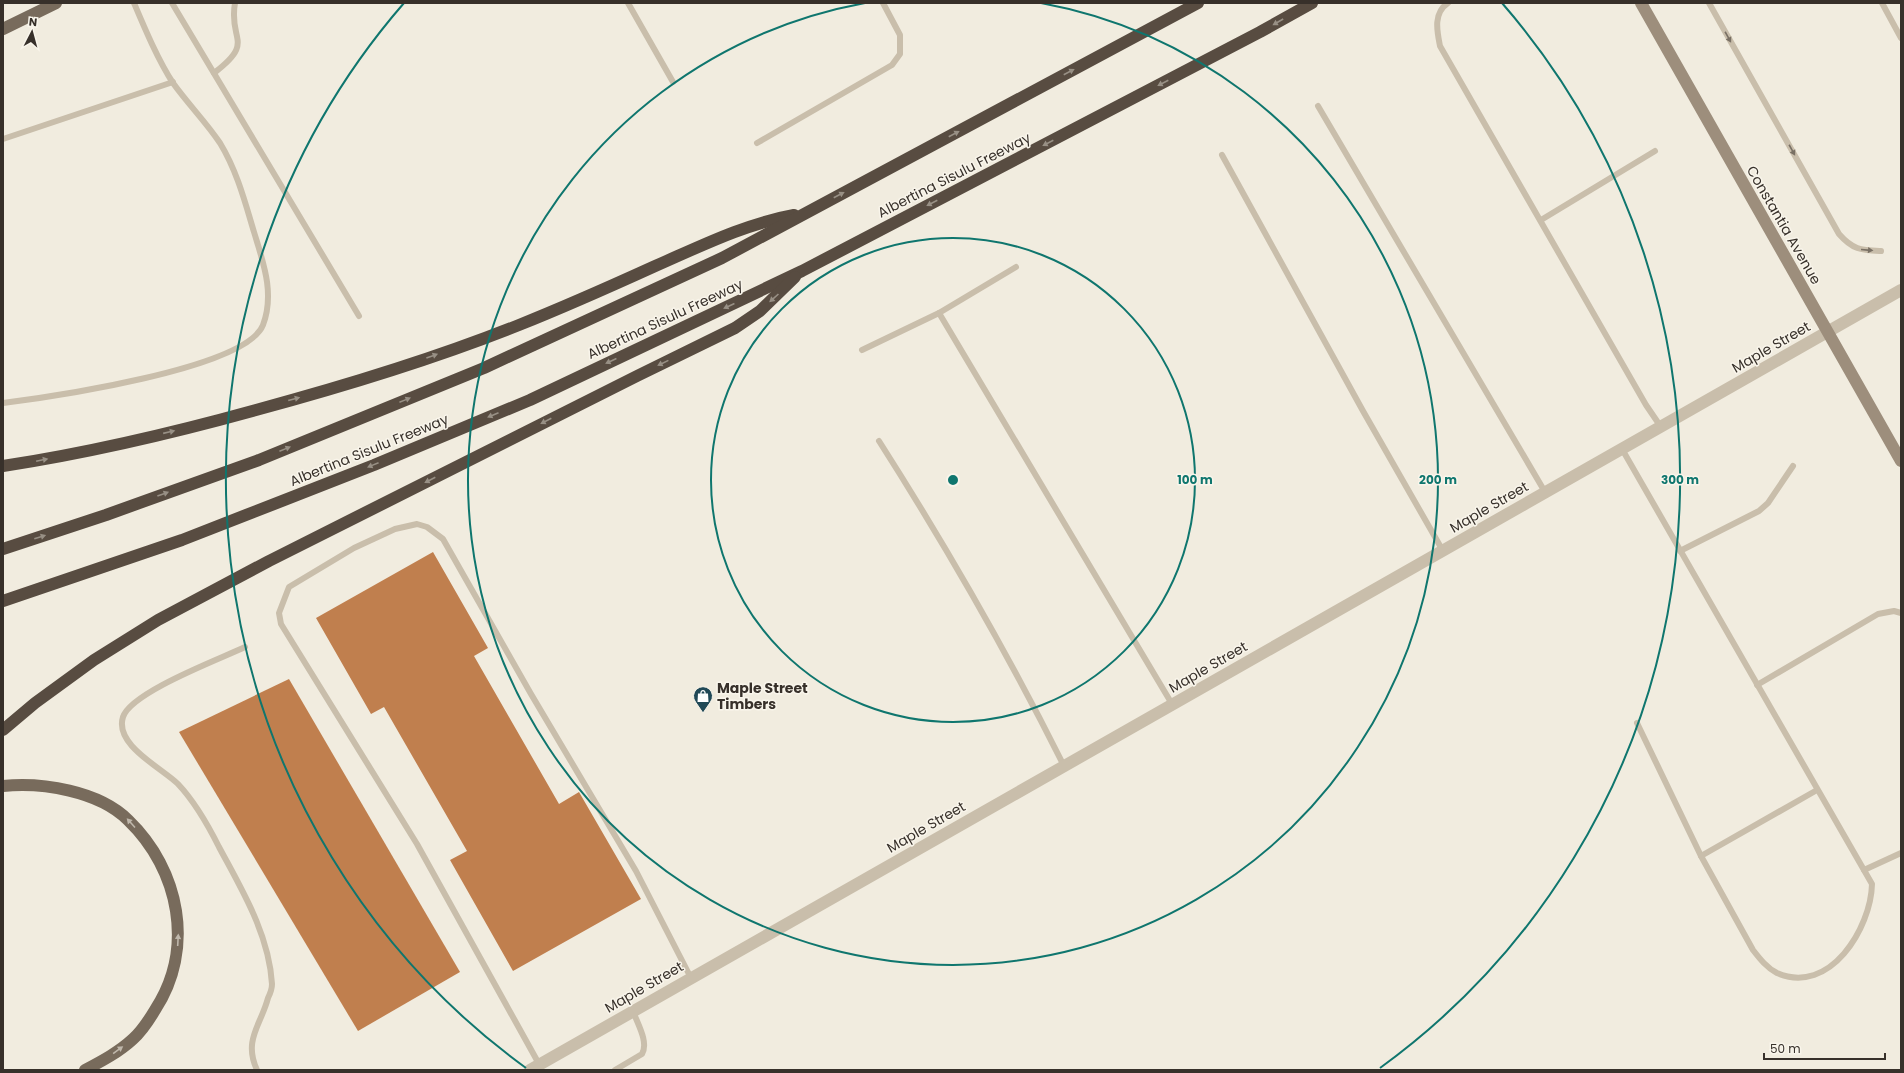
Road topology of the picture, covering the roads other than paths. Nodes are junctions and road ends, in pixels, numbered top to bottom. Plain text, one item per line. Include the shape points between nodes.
1 (56, 3) edge
2 (134, 3) edge
3 (172, 3) edge
4 (240, 3) edge
5 (628, 3) edge
6 (883, 3) edge
7 (1198, 3) edge
8 (1312, 3) edge
9 (1448, 3) edge
10 (1641, 3) edge
11 (1709, 3) edge
12 (1882, 3) edge
13 (234, 5) edge
14 (3, 29) edge
15 (1901, 38) edge
16 (214, 74) junction
17 (173, 82) junction
18 (673, 82) dead end
19 (1318, 106) dead end
20 (3, 139) edge
21 (757, 143) dead end
22 (1656, 151) dead end
23 (1222, 155) dead end
24 (805, 213) junction
25 (1541, 220) junction
26 (1881, 251) dead end
27 (1016, 267) dead end
28 (802, 271) junction
29 (1901, 290) edge
30 (939, 313) junction
31 (359, 316) dead end
32 (1828, 332) junction
33 (862, 350) dead end
34 (3, 403) edge
35 (1661, 427) junction
36 (879, 441) dead end
37 (1622, 449) junction
38 (1901, 461) edge
39 (3, 466) edge
40 (1793, 466) dead end
41 (1545, 492) junction
42 (3, 549) edge
43 (1443, 551) junction
44 (1680, 551) junction
45 (3, 601) edge
46 (1901, 613) edge
47 (245, 647) dead end
48 (1758, 686) junction
49 (1172, 704) junction
50 (1637, 723) dead end
51 (3, 730) edge
52 (1064, 766) junction
53 (3, 786) edge
54 (1817, 790) junction
55 (1901, 853) edge
56 (1701, 856) junction
57 (1864, 870) junction
58 (691, 978) junction
59 (633, 1011) junction
60 (534, 1067) edge
61 (85, 1070) edge
62 (257, 1070) edge
63 (615, 1070) edge

1 - 14 main road
2 - 17 lane
3 - 16 lane
4 - 13 lane
5 - 18 lane
6 - 21 lane via 900,36 900,54 892,65
24 -> 7 highway
8 -> 28 highway, Albertina Sisulu Freeway
9 - 25 lane via 1437,19 1436,30 1440,46
10 - 32 street, Constantia Avenue
11 -> 26 lane via 1839,234 1848,244 1860,250
12 - 15 lane
13 - 16 lane via 237,50 227,64
16 - 31 lane
17 - 20 lane
17 - 34 lane via 219,143 233,167 268,276 267,304 262,326 248,342 212,359 141,379
19 - 41 lane
22 - 25 lane
23 - 43 lane
39 -> 24 highway via 130,441 319,393 516,326 602,291 722,236 771,220
42 -> 24 highway via 259,460 484,368 722,258
25 - 35 lane
27 - 30 lane
28 -> 45 highway, Albertina Sisulu Freeway via 530,400 381,462 182,540
28 -> 51 highway via 760,311 736,328 282,554 158,620 94,660
29 - 32 street, Maple Street
30 - 33 lane
30 - 49 lane
32 - 35 street, Maple Street
32 - 38 street, Constantia Avenue
35 - 37 street, Maple Street
36 - 52 lane via 936,530 1027,692
37 - 41 street, Maple Street
37 - 44 lane
40 - 44 lane via 1760,511
41 - 43 street, Maple Street
43 - 49 street, Maple Street
44 - 48 lane
46 - 48 lane via 1894,611 1878,614
47 - 62 lane via 171,681 134,703 123,717 124,731 130,743 139,754 178,784 206,821 256,917 270,967 272,986 252,1036
48 - 54 lane
49 - 52 street, Maple Street
50 - 56 lane
52 - 58 street, Maple Street
61 -> 53 main road via 105,1060 134,1038 161,1001 174,969 179,940 178,916 171,890 162,864 144,839 128,819 106,805 76,792 50,786
54 - 56 lane
54 - 57 lane
55 - 57 lane
56 - 57 lane via 1752,950 1776,973 1792,978 1810,976 1823,971 1849,948 1867,915 1872,899 1872,884
58 - 59 street, Maple Street
58 - 60 lane via 636,871 442,539 427,527 417,524 395,529 354,548 289,587 279,613 281,624 417,844
59 - 60 street, Maple Street
59 - 63 lane via 644,1041 644,1051

